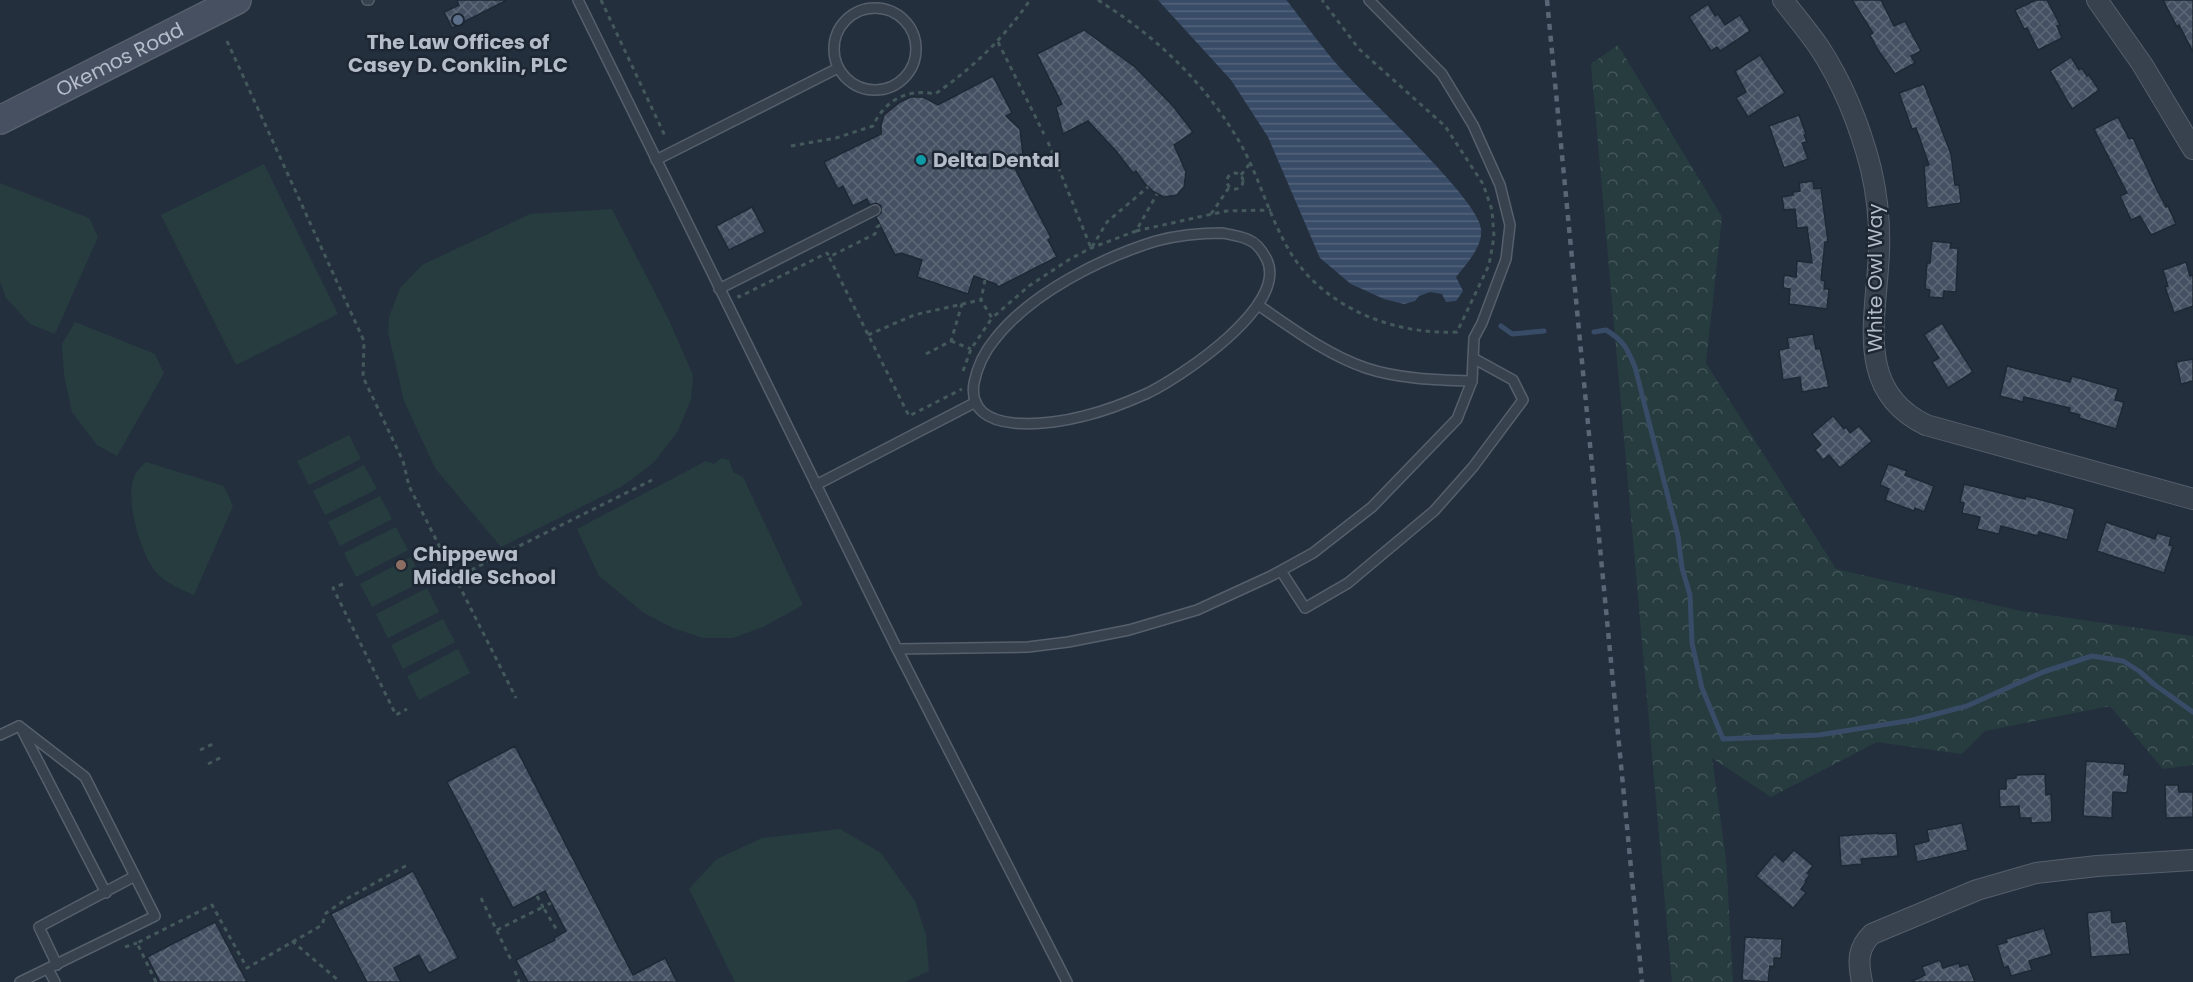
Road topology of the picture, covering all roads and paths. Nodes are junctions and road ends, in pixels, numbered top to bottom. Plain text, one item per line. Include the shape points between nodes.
1 (237, 0) edge
2 (578, 0) edge
3 (601, 0) edge
4 (1030, 0) edge
5 (1098, 0) edge
6 (1322, 0) edge
7 (1369, 0) edge
8 (1783, 0) edge
9 (2097, 0) edge
10 (227, 41) dead end
11 (998, 42) junction
12 (838, 68) junction
13 (0, 120) edge
14 (1044, 134) dead end
15 (666, 138) dead end
16 (1048, 142) dead end
17 (791, 146) dead end
18 (2193, 149) edge
19 (656, 160) junction
20 (1251, 162) junction
21 (1240, 175) junction
22 (1230, 186) junction
23 (1148, 187) dead end
24 (1157, 194) dead end
25 (875, 210) dead end
26 (1271, 210) junction
27 (1210, 214) junction
28 (880, 225) dead end
29 (1136, 231) junction
30 (1092, 248) junction
31 (829, 257) junction
32 (985, 280) dead end
33 (719, 289) junction
34 (738, 294) dead end
35 (981, 300) junction
36 (962, 304) junction
37 (1258, 305) junction
38 (868, 335) junction
39 (951, 341) junction
40 (970, 349) dead end
41 (926, 354) dead end
42 (1473, 358) junction
43 (1472, 381) junction
44 (962, 389) dead end
45 (976, 402) junction
46 (652, 480) dead end
47 (816, 485) junction
48 (2193, 499) edge
49 (1281, 571) junction
50 (455, 578) junction
51 (343, 584) dead end
52 (897, 649) junction
53 (516, 698) dead end
54 (407, 709) dead end
55 (19, 726) junction
56 (0, 735) edge
57 (215, 743) dead end
58 (200, 750) dead end
59 (222, 757) dead end
60 (208, 765) dead end
61 (2193, 860) edge
62 (409, 864) dead end
63 (135, 876) junction
64 (106, 893) junction
65 (537, 896) dead end
66 (481, 898) dead end
67 (551, 903) dead end
68 (543, 907) junction
69 (497, 930) junction
70 (558, 932) dead end
71 (292, 941) junction
72 (137, 943) junction
73 (120, 949) dead end
74 (512, 962) dead end
75 (57, 964) junction
76 (48, 969) junction
77 (515, 971) dead end
78 (338, 980) dead end
79 (20, 982) edge
80 (55, 982) edge
81 (156, 982) edge
82 (519, 982) edge
83 (1067, 982) edge
84 (1862, 982) edge

1 - 13 main road, Okemos Road
2 - 19 lane
3 - 15 path
4 - 11 path
5 - 20 path via 1149,35 1185,69 1220,111
6 - 26 path via 1359,49 1445,126 1484,184 1492,210 1494,237 1489,265 1457,332 1397,327 1347,306 1319,286 1286,246
7 - 42 lane via 1442,74 1473,125 1500,185 1510,225 1506,259 1474,338
8 - 48 street, White Owl Way via 1833,70 1865,148 1878,223 1874,360 1889,397 1926,425
9 - 18 street via 2147,72
10 - 50 path via 364,341 363,377 403,461 409,486
11 - 14 path
11 - 17 path via 935,94 916,92 890,103 873,126
12 - 12 lane via 847,80 864,89 894,86 913,64 914,34 902,18 885,9 855,12 836,34 833,54
12 - 19 lane
16 - 30 path
19 - 33 lane
20 - 21 path
20 - 26 path
21 - 22 path via 1228,177
21 - 22 path via 1242,184 1236,189
22 - 27 path
23 - 30 path via 1107,222
24 - 29 path
25 - 33 lane
26 - 27 path
27 - 29 path
28 - 31 path via 875,234
29 - 30 path
30 - 35 path via 1049,272 992,318
31 - 34 path via 827,253 739,297
31 - 38 path
32 - 35 path
33 - 47 lane
35 - 36 path
36 - 38 path via 906,318
36 - 39 path
37 - 43 lane via 1331,353 1367,369
37 - 45 lane via 1221,344 1188,369 1147,393 1091,414 1044,424 1010,423 986,414
37 - 45 lane via 1268,283 1269,264 1257,245 1248,239 1223,233 1193,234 1148,244 1080,273 1020,313 994,339 977,370 973,392
38 - 44 path via 909,416
39 - 40 path
39 - 41 path
42 - 43 lane
42 - 49 lane via 1513,380 1523,400 1434,511 1348,583 1305,608
43 - 49 lane via 1457,419 1372,507 1313,553
45 - 47 lane
46 - 50 path
47 - 52 lane
49 - 52 lane via 1197,610 1119,632 1028,647
50 - 53 path
51 - 54 path via 333,588 396,715
52 - 83 lane
55 - 56 lane
55 - 63 lane via 85,777
55 - 64 lane
57 - 58 path
59 - 60 path
61 - 84 street via 2066,868 1977,890 1872,934 1862,946 1859,959
62 - 71 path via 348,898 326,913 322,925
63 - 64 lane
63 - 75 lane via 155,916
64 - 75 lane via 39,927
65 - 68 path
66 - 69 path
67 - 68 path
68 - 69 path
68 - 70 path
69 - 74 path
71 - 72 path via 248,968 212,905
71 - 78 path
72 - 73 path
72 - 81 path
75 - 76 lane
76 - 79 lane
76 - 80 lane
77 - 82 path

